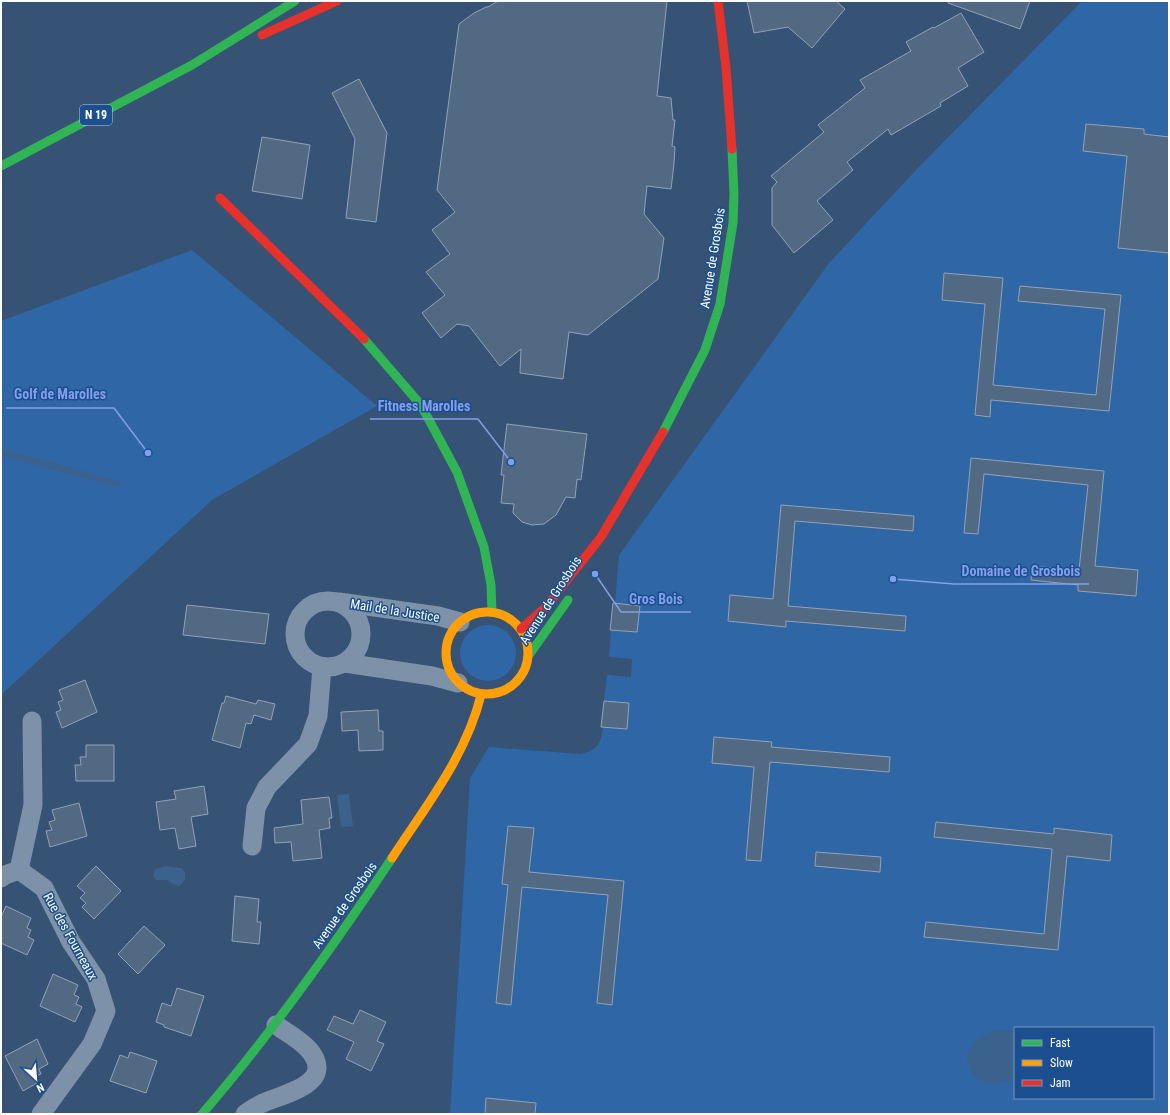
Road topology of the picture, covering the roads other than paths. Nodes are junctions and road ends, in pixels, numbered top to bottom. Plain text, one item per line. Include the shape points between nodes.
1 (295, 1) edge
2 (337, 1) edge
3 (718, 2) edge
4 (192, 65) junction
5 (1, 166) edge
6 (220, 198) dead end
7 (601, 537) junction
8 (588, 569) dead end
9 (574, 591) dead end
10 (330, 601) junction
11 (492, 612) junction
12 (460, 622) junction
13 (521, 629) junction
14 (529, 656) junction
15 (345, 663) junction
16 (322, 667) junction
17 (458, 683) junction
18 (481, 695) junction
19 (32, 721) dead end
20 (252, 846) dead end
21 (19, 870) junction
22 (1, 878) edge
23 (276, 1025) junction
24 (41, 1114) edge
25 (202, 1114) edge
26 (244, 1114) edge

1 - 4 street, N 19
2 - 4 street, N 19
3 - 7 street, Avenue de Grosbois via 726,68 734,194 733,223 720,304 704,350 658,444
4 - 5 street, N 19
6 - 11 street via 361,336 421,405 457,472 484,547 491,585
7 - 8 street, Avenue de Grosbois
7 - 13 street, Avenue de Grosbois via 545,608
9 - 14 street, Avenue de Grosbois
10 - 12 street, Mail de la Justice via 438,616
10 - 15 street via 350,608 361,626 362,637 359,647
10 - 16 street via 316,603 306,609 295,628 295,640 299,651 306,660
11 - 12 street via 475,614
11 - 13 street via 503,614
12 - 17 street via 451,632 446,659 450,672
13 - 14 street via 526,637
14 - 18 street via 524,674 518,682 501,693
15 - 16 street
15 - 17 street via 432,676
16 - 20 street via 318,716 308,744 267,788 256,808
17 - 18 street via 468,691
18 - 23 street, Avenue de Grosbois via 478,712 460,751 435,792 376,883
19 - 21 street via 33,805
21 - 22 street
21 - 24 street, Rue des Fourneaux via 44,888 71,942 96,978 106,1011 92,1044
23 - 25 street, Avenue de Grosbois
23 - 26 street via 311,1052 317,1071 302,1088

